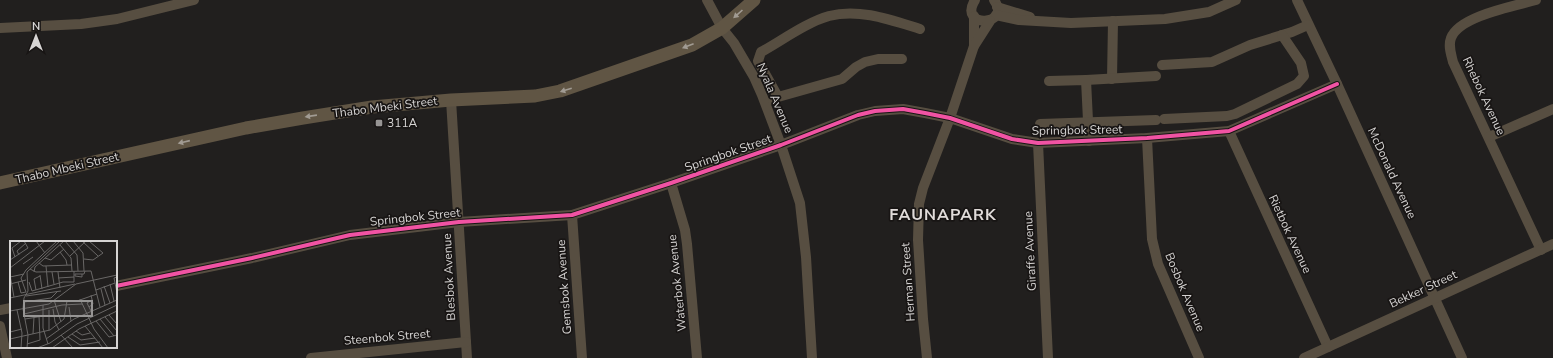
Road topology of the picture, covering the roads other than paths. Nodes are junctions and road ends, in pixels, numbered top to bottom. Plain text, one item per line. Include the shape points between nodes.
1 (194, 0) edge
2 (707, 0) edge
3 (754, 0) edge
4 (1236, 0) edge
5 (1297, 0) edge
6 (1536, 0) edge
7 (972, 6) edge
8 (994, 11) edge
9 (1113, 22) junction
10 (1308, 25) junction
11 (0, 28) edge
12 (722, 28) junction
13 (920, 29) dead end
14 (1282, 35) junction
15 (974, 46) junction
16 (902, 59) dead end
17 (1162, 65) dead end
18 (1156, 76) dead end
19 (1112, 79) junction
20 (1086, 80) junction
21 (1049, 81) dead end
22 (1337, 84) junction
23 (778, 97) junction
24 (452, 100) junction
25 (766, 104) junction
26 (1553, 109) edge
27 (950, 118) junction
28 (1088, 122) junction
29 (1040, 124) dead end
30 (1229, 131) junction
31 (1489, 137) junction
32 (1147, 138) junction
33 (1089, 141) junction
34 (1038, 143) junction
35 (781, 145) junction
36 (0, 183) edge
37 (671, 183) junction
38 (572, 215) junction
39 (459, 222) junction
40 (1553, 244) edge
41 (1541, 250) junction
42 (117, 286) edge
43 (1435, 298) junction
44 (10, 308) edge
45 (0, 310) edge
46 (0, 326) edge
47 (466, 342) junction
48 (1328, 347) junction
49 (353, 356) edge
50 (7, 358) edge
51 (311, 358) edge
52 (467, 358) edge
53 (582, 358) edge
54 (696, 358) edge
55 (812, 358) edge
56 (928, 358) edge
57 (1048, 358) edge
58 (1199, 358) edge
59 (1304, 358) edge
60 (1462, 358) edge

1 - 11 street via 117,20
2 - 12 street, Nyala Avenue
3 -> 12 main road, Thabo Mbeki Street
4 - 9 street via 1217,10 1204,13 1166,19
5 - 10 street, McDonald Avenue
6 - 31 street, Rhebok Avenue via 1471,19 1458,28 1450,38 1453,62
7 - 8 street via 981,22
7 - 15 street, Herman Street
8 - 9 street via 1018,20
8 - 15 street, Herman Street
9 - 19 street
10 - 14 street
10 - 22 street, McDonald Avenue
12 -> 24 main road, Thabo Mbeki Street via 692,45 560,92 535,96
12 - 25 street, Nyala Avenue via 754,77
13 - 23 street via 880,17 855,14 829,16 815,21 761,52 759,56 758,61
14 - 17 street via 1250,45 1212,62
14 - 28 street via 1301,63 1304,76 1297,84 1235,114
15 - 27 street, Herman Street
16 - 23 street via 865,62 842,79
18 - 19 street
19 - 20 street
20 - 21 street
20 - 28 street
22 - 30 street, Springbok Street
22 - 43 street, McDonald Avenue
23 - 25 street
24 -> 36 main road, Thabo Mbeki Street via 372,107 246,128
24 - 39 street, Blesbok Avenue
25 - 35 street, Nyala Avenue
26 - 31 street
27 - 34 street, Springbok Street via 1012,139
27 - 35 street, Springbok Street via 903,109 875,111 830,125
27 - 56 street, Herman Street via 919,204 922,311
28 - 29 street
28 - 33 street
30 - 32 street, Springbok Street
30 - 48 street, Rietbok Avenue
31 - 41 street, Rhebok Avenue
32 - 33 street, Springbok Street
32 - 58 street, Bosbok Avenue via 1154,250
33 - 34 street, Springbok Street
34 - 57 street, Giraffe Avenue
35 - 37 street, Springbok Street
35 - 55 street, Nyala Avenue via 800,203
37 - 38 street, Springbok Street
37 - 54 street, Waterbok Avenue via 687,244
38 - 39 street, Springbok Street
38 - 53 street, Gemsbok Avenue
39 - 42 street, Springbok Street via 350,235
39 - 47 street, Blesbok Avenue
40 - 41 street, Bekker Street
41 - 43 street, Bekker Street
43 - 48 street, Bekker Street
43 - 60 street, McDonald Avenue
44 - 45 street
46 - 50 street
47 - 49 street, Steenbok Street
47 - 52 street, Blesbok Avenue
48 - 59 street, Bekker Street
49 - 51 street, Steenbok Street

